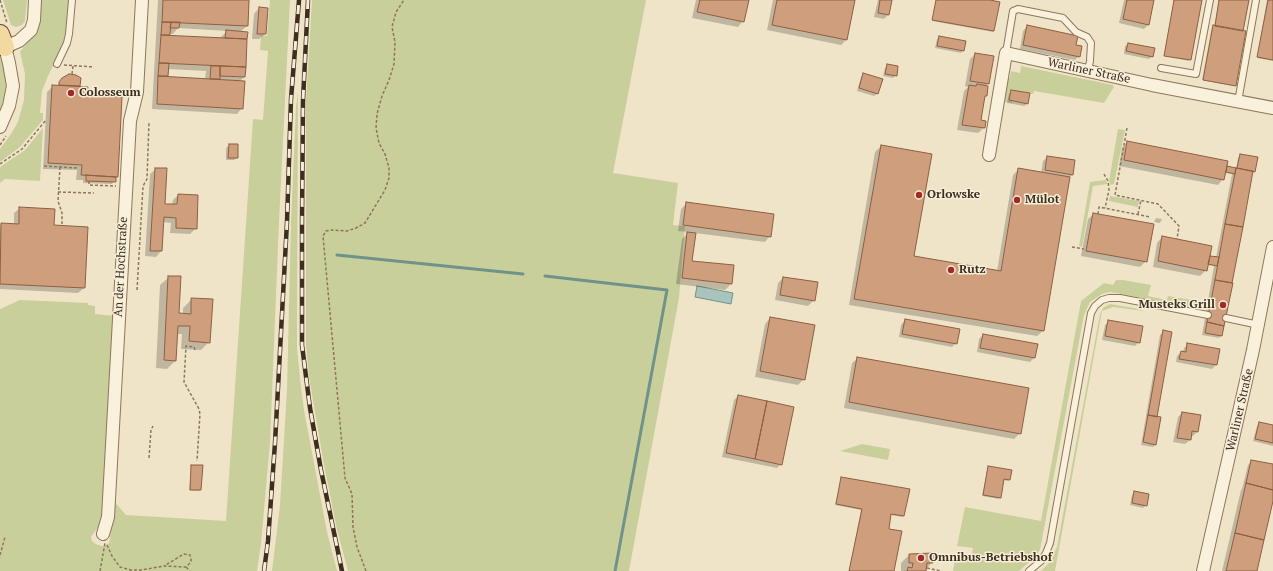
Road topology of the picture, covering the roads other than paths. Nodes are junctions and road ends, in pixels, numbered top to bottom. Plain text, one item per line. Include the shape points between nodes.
1 (35, 0) edge
2 (72, 0) edge
3 (142, 0) edge
4 (1210, 0) edge
5 (1256, 0) edge
6 (2, 41) edge
7 (1006, 53) junction
8 (57, 64) road end
9 (1161, 68) dead end
10 (1088, 71) junction
11 (1238, 102) junction
12 (1273, 108) edge
13 (0, 127) edge
14 (989, 154) dead end
15 (1273, 247) edge
16 (1208, 315) dead end
17 (1226, 318) dead end
18 (1259, 324) junction
19 (103, 534) dead end
20 (1029, 571) edge
21 (1203, 571) edge

1 - 6 street via 31,30 19,41
2 - 8 lane via 67,43
3 - 19 street, An der Hochstraße via 137,92 130,121 108,517
4 - 9 lane via 1196,74
5 - 11 lane
6 - 13 street via 10,63 13,86 9,106
7 - 10 street, Warliner Straße
7 - 10 lane via 1014,12 1018,9 1063,18 1091,43
7 - 14 street
10 - 11 street, Warliner Straße
11 - 12 street, Warliner Straße
15 - 18 street, Warliner Straße
16 - 20 lane via 1120,298 1102,300 1095,306 1091,313 1050,543 1041,561
17 - 18 lane
18 - 21 street, Warliner Straße

